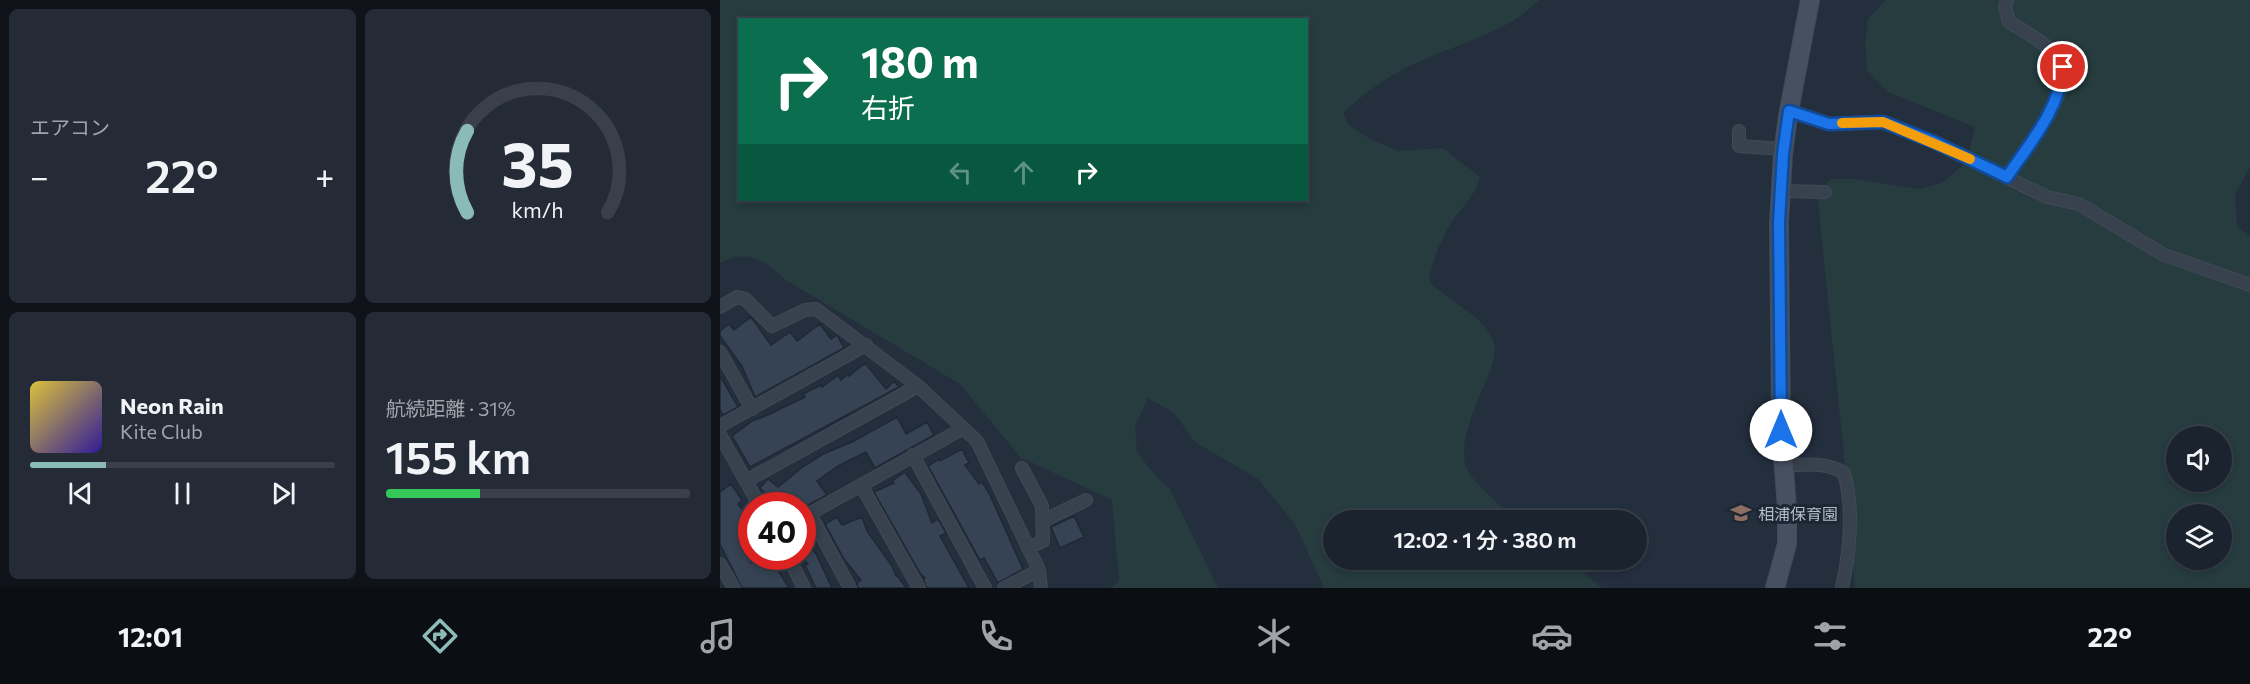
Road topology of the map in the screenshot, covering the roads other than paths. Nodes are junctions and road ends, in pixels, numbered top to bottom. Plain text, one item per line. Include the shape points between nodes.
1 (1810, 0) edge
2 (2007, 0) edge
3 (1789, 111) junction
4 (1739, 131) dead end
5 (1784, 149) junction
6 (2007, 177) junction
7 (1781, 191) junction
8 (1825, 192) dead end
9 (2250, 285) edge
10 (720, 306) edge
11 (866, 345) junction
12 (720, 352) edge
13 (918, 386) junction
14 (752, 409) junction
15 (720, 426) edge
16 (962, 429) junction
17 (720, 435) edge
18 (913, 455) junction
19 (1783, 466) junction
20 (1022, 468) dead end
21 (746, 481) junction
22 (861, 484) junction
23 (752, 492) edge
24 (1086, 500) dead end
25 (816, 510) edge
26 (1043, 521) junction
27 (816, 532) edge
28 (1028, 548) junction
29 (720, 564) edge
30 (795, 570) edge
31 (1039, 570) junction
32 (734, 588) edge
33 (804, 588) edge
34 (850, 588) edge
35 (919, 588) edge
36 (985, 588) edge
37 (1004, 588) edge
38 (1041, 588) edge
39 (1775, 588) edge
40 (1842, 588) edge

1 - 3 street
2 - 6 street via 2009,22 2043,44 2063,67 2055,104
3 - 5 street
3 - 6 street via 1829,124 1883,122
4 - 5 street via 1739,146
5 - 7 street
6 - 9 street via 2047,197 2079,204 2164,255
7 - 8 street
7 - 19 street
10 - 11 street via 737,297 745,299 772,326 805,310 816,309
11 - 13 street
11 - 14 street
12 - 14 street
13 - 16 street
13 - 21 street
14 - 15 street
16 - 18 street
16 - 28 street via 977,441
17 - 21 street
18 - 22 street
18 - 36 street
19 - 39 street via 1787,544
19 - 40 street via 1825,465 1844,473 1849,492 1849,527
20 - 26 street via 1042,506
21 - 23 street
22 - 25 street
22 - 35 street
24 - 26 street
26 - 28 street via 1043,540
27 - 34 street
28 - 31 street
29 - 32 street
30 - 33 street
31 - 37 street
31 - 38 street

